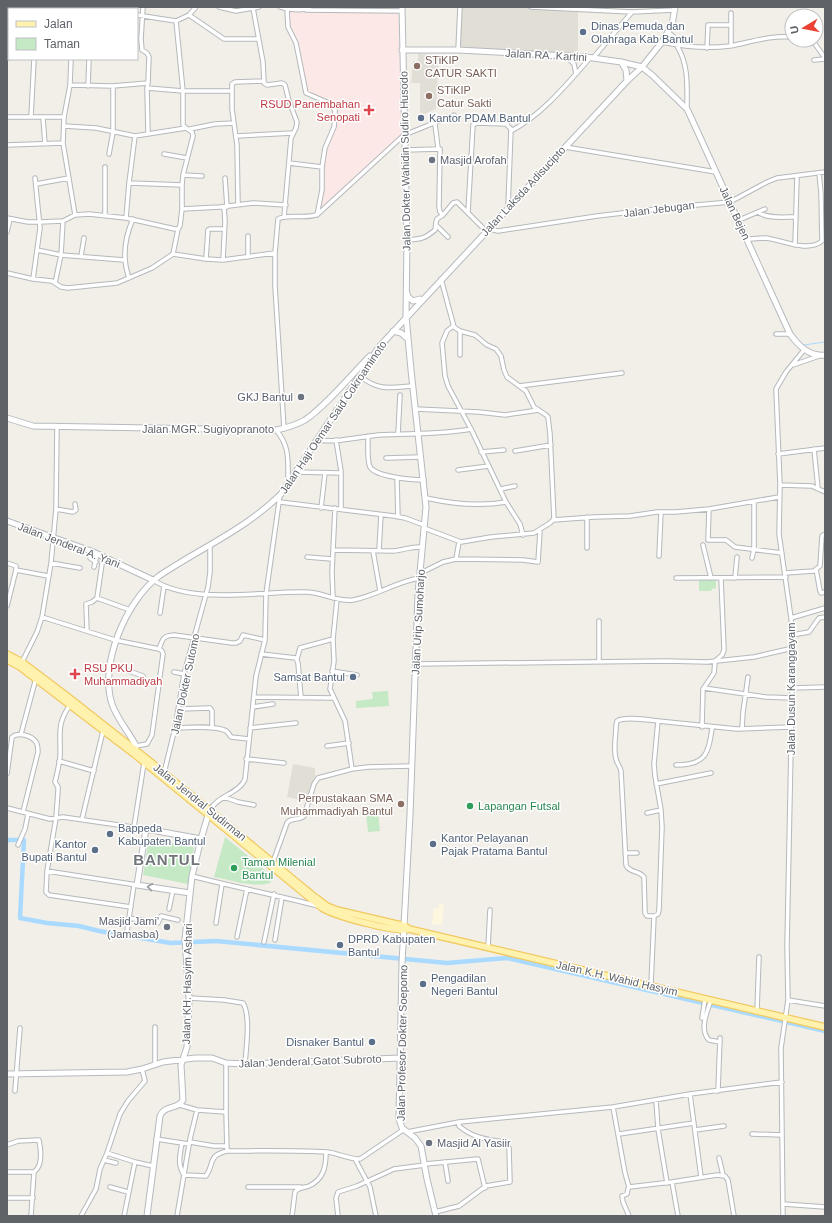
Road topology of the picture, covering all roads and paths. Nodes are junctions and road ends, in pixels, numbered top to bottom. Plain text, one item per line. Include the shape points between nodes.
1 (143, 7) edge
2 (196, 7) edge
3 (219, 7) edge
4 (259, 7) edge
5 (280, 7) edge
6 (310, 7) edge
7 (460, 7) edge
8 (532, 7) edge
9 (246, 8) edge
10 (253, 8) junction
11 (287, 9) junction
12 (402, 9) edge
13 (674, 9) edge
14 (306, 10) junction
15 (632, 12) junction
16 (731, 13) dead end
17 (138, 15) edge
18 (189, 15) junction
19 (142, 16) junction
20 (176, 21) junction
21 (731, 25) junction
22 (668, 32) junction
23 (784, 37) edge
24 (139, 39) edge
25 (258, 39) junction
26 (662, 42) junction
27 (731, 45) junction
28 (678, 46) junction
29 (707, 48) junction
30 (818, 48) edge
31 (402, 50) junction
32 (458, 50) junction
33 (565, 56) junction
34 (592, 58) junction
35 (825, 59) edge
36 (34, 60) edge
37 (70, 60) edge
38 (89, 60) edge
39 (814, 60) dead end
40 (621, 62) junction
41 (642, 67) junction
42 (576, 74) junction
43 (626, 80) junction
44 (264, 81) junction
45 (148, 83) junction
46 (70, 85) junction
47 (88, 86) junction
48 (113, 86) junction
49 (147, 88) junction
50 (183, 91) junction
51 (232, 91) junction
52 (687, 109) junction
53 (454, 115) dead end
54 (7, 117) edge
55 (32, 117) junction
56 (64, 117) junction
57 (43, 118) junction
58 (234, 123) junction
59 (435, 124) junction
60 (64, 126) junction
61 (188, 129) junction
62 (511, 131) junction
63 (113, 132) junction
64 (148, 133) junction
65 (293, 134) junction
66 (404, 135) junction
67 (135, 136) junction
68 (236, 136) junction
69 (63, 143) junction
70 (45, 144) junction
71 (7, 145) edge
72 (565, 147) junction
73 (438, 148) junction
74 (405, 150) junction
75 (109, 154) dead end
76 (164, 154) dead end
77 (187, 158) junction
78 (289, 162) junction
79 (105, 167) dead end
80 (322, 167) junction
81 (716, 172) junction
82 (825, 172) edge
83 (819, 173) junction
84 (183, 175) junction
85 (202, 176) dead end
86 (797, 177) junction
87 (35, 178) dead end
88 (69, 178) junction
89 (225, 178) dead end
90 (129, 183) junction
91 (36, 184) junction
92 (182, 185) junction
93 (823, 199) edge
94 (730, 202) junction
95 (238, 204) junction
96 (286, 205) junction
97 (225, 207) junction
98 (508, 207) junction
99 (182, 209) junction
100 (765, 209) dead end
101 (468, 212) junction
102 (758, 212) junction
103 (619, 214) junction
104 (75, 215) junction
105 (105, 215) junction
106 (316, 215) junction
107 (443, 216) junction
108 (284, 217) junction
109 (795, 217) junction
110 (126, 218) junction
111 (9, 219) edge
112 (133, 219) junction
113 (620, 220) dead end
114 (739, 220) junction
115 (63, 221) junction
116 (40, 222) junction
117 (436, 225) junction
118 (178, 229) junction
119 (224, 229) junction
120 (487, 230) junction
121 (7, 232) edge
122 (248, 236) dead end
123 (448, 237) dead end
124 (84, 238) dead end
125 (407, 240) junction
126 (747, 240) junction
127 (795, 245) junction
128 (37, 250) junction
129 (275, 253) junction
130 (173, 254) junction
131 (61, 255) junction
132 (81, 256) junction
133 (248, 258) junction
134 (206, 259) junction
135 (124, 260) junction
136 (223, 260) junction
137 (7, 273) edge
138 (130, 278) junction
139 (33, 279) junction
140 (441, 279) junction
141 (55, 282) junction
142 (407, 292) junction
143 (422, 298) junction
144 (406, 316) junction
145 (453, 326) junction
146 (393, 331) junction
147 (460, 331) junction
148 (776, 334) dead end
149 (790, 334) junction
150 (408, 338) junction
151 (379, 347) junction
152 (804, 350) junction
153 (460, 355) dead end
154 (823, 355) edge
155 (792, 365) junction
156 (622, 373) dead end
157 (360, 376) junction
158 (412, 386) junction
159 (519, 386) junction
160 (400, 395) dead end
161 (416, 409) junction
162 (539, 410) junction
163 (462, 412) junction
164 (7, 418) edge
165 (57, 427) junction
166 (284, 428) junction
167 (471, 429) junction
168 (276, 430) junction
169 (398, 434) junction
170 (418, 434) junction
171 (368, 436) junction
172 (316, 440) junction
173 (336, 440) junction
174 (551, 445) junction
175 (825, 448) edge
176 (814, 449) junction
177 (504, 450) dead end
178 (515, 451) dead end
179 (481, 452) junction
180 (778, 454) junction
181 (420, 456) junction
182 (386, 458) dead end
183 (489, 466) junction
184 (458, 470) dead end
185 (295, 472) junction
186 (325, 473) junction
187 (341, 473) junction
188 (398, 478) junction
189 (424, 480) junction
190 (288, 482) junction
191 (515, 486) dead end
192 (780, 486) junction
193 (501, 489) junction
194 (818, 489) junction
195 (825, 492) edge
196 (280, 494) junction
197 (779, 497) junction
198 (426, 498) junction
199 (280, 502) junction
200 (506, 502) junction
201 (754, 502) junction
202 (75, 504) dead end
203 (321, 508) junction
204 (335, 508) junction
205 (56, 509) junction
206 (341, 509) junction
207 (709, 509) junction
208 (661, 512) junction
209 (381, 515) junction
210 (398, 517) junction
211 (587, 517) junction
212 (553, 520) junction
213 (7, 521) edge
214 (424, 527) junction
215 (540, 531) junction
216 (825, 534) edge
217 (523, 535) junction
218 (54, 537) junction
219 (459, 542) junction
220 (210, 545) junction
221 (704, 545) dead end
222 (422, 547) junction
223 (587, 548) dead end
224 (754, 549) junction
225 (333, 550) junction
226 (379, 550) junction
227 (91, 551) junction
228 (373, 551) junction
229 (782, 553) junction
230 (98, 554) junction
231 (659, 556) dead end
232 (104, 557) junction
233 (307, 557) dead end
234 (737, 557) dead end
235 (752, 558) dead end
236 (332, 559) junction
237 (456, 559) junction
238 (96, 562) junction
239 (7, 563) edge
240 (51, 563) junction
241 (825, 565) edge
242 (820, 566) junction
243 (94, 567) dead end
244 (80, 568) dead end
245 (816, 569) junction
246 (16, 570) junction
247 (419, 575) junction
248 (786, 575) junction
249 (48, 576) junction
250 (676, 578) dead end
251 (711, 578) junction
252 (721, 578) junction
253 (735, 578) junction
254 (153, 580) junction
255 (164, 586) junction
256 (380, 591) junction
257 (825, 592) edge
258 (266, 594) junction
259 (206, 595) junction
260 (96, 598) junction
261 (335, 599) junction
262 (7, 606) edge
263 (825, 608) edge
264 (130, 610) junction
265 (160, 614) dead end
266 (42, 617) junction
267 (825, 617) edge
268 (791, 618) junction
269 (599, 621) dead end
270 (88, 631) junction
271 (792, 635) junction
272 (194, 638) junction
273 (333, 638) junction
274 (115, 640) junction
275 (265, 640) junction
276 (793, 648) junction
277 (159, 649) junction
278 (7, 654) edge
279 (261, 654) junction
280 (297, 659) junction
281 (7, 660) edge
282 (599, 661) junction
283 (715, 661) junction
284 (22, 662) junction
285 (109, 664) junction
286 (416, 664) junction
287 (332, 671) junction
288 (174, 672) dead end
289 (184, 674) junction
290 (357, 675) dead end
291 (143, 676) dead end
292 (748, 677) dead end
293 (36, 678) junction
294 (825, 687) edge
295 (704, 688) junction
296 (792, 688) junction
297 (57, 691) junction
298 (745, 694) junction
299 (254, 696) junction
300 (302, 698) junction
301 (334, 698) junction
302 (792, 698) junction
303 (273, 704) dead end
304 (70, 705) junction
305 (253, 707) junction
306 (179, 708) junction
307 (658, 721) junction
308 (296, 723) dead end
309 (702, 727) junction
310 (791, 727) junction
311 (175, 728) junction
312 (212, 728) junction
313 (250, 728) junction
314 (712, 728) junction
315 (742, 729) junction
316 (103, 731) junction
317 (22, 734) junction
318 (249, 739) junction
319 (349, 743) junction
320 (327, 746) dead end
321 (135, 748) junction
322 (246, 759) junction
323 (59, 761) junction
324 (144, 763) junction
325 (284, 763) dead end
326 (676, 765) dead end
327 (412, 766) junction
328 (352, 769) junction
329 (94, 771) junction
330 (164, 773) junction
331 (7, 774) edge
332 (711, 774) dead end
333 (656, 784) junction
334 (224, 796) junction
335 (254, 805) dead end
336 (7, 808) edge
337 (661, 810) junction
338 (23, 812) junction
339 (209, 813) junction
340 (647, 813) dead end
341 (28, 814) junction
342 (56, 818) junction
343 (82, 819) junction
344 (134, 827) junction
345 (146, 829) junction
346 (201, 839) junction
347 (19, 844) dead end
348 (637, 852) dead end
349 (625, 853) junction
350 (273, 862) junction
351 (47, 871) junction
352 (192, 876) junction
353 (222, 884) junction
354 (135, 885) junction
355 (174, 890) junction
356 (247, 890) junction
357 (190, 893) junction
358 (274, 894) junction
359 (282, 897) junction
360 (319, 906) junction
361 (131, 907) junction
362 (170, 909) dead end
363 (490, 910) dead end
364 (654, 916) junction
365 (130, 918) junction
366 (178, 920) dead end
367 (216, 923) dead end
368 (406, 928) junction
369 (127, 931) dead end
370 (237, 937) dead end
371 (275, 940) dead end
372 (264, 942) dead end
373 (488, 948) junction
374 (759, 957) dead end
375 (651, 985) junction
376 (189, 998) junction
377 (788, 1000) junction
378 (704, 1001) junction
379 (710, 1004) junction
380 (825, 1006) edge
381 (757, 1011) junction
382 (702, 1018) dead end
383 (785, 1020) junction
384 (155, 1027) dead end
385 (825, 1027) edge
386 (20, 1028) dead end
387 (400, 1058) junction
388 (183, 1059) junction
389 (226, 1063) junction
390 (155, 1064) junction
391 (245, 1064) junction
392 (142, 1069) junction
393 (7, 1074) edge
394 (16, 1074) junction
395 (782, 1082) junction
396 (16, 1091) dead end
397 (718, 1091) junction
398 (690, 1094) junction
399 (656, 1100) junction
400 (180, 1105) junction
401 (613, 1107) junction
402 (197, 1110) junction
403 (226, 1112) junction
404 (459, 1122) junction
405 (694, 1123) junction
406 (724, 1126) dead end
407 (658, 1129) junction
408 (695, 1130) junction
409 (405, 1131) junction
410 (618, 1134) junction
411 (752, 1134) dead end
412 (782, 1135) junction
413 (156, 1140) junction
414 (182, 1143) junction
415 (189, 1143) junction
416 (7, 1145) edge
417 (227, 1146) junction
418 (227, 1151) junction
419 (326, 1152) junction
420 (108, 1153) junction
421 (720, 1158) dead end
422 (355, 1159) junction
423 (104, 1160) junction
424 (135, 1162) junction
425 (445, 1162) junction
426 (116, 1163) dead end
427 (425, 1164) junction
428 (153, 1166) junction
429 (7, 1172) edge
430 (34, 1172) junction
431 (184, 1175) junction
432 (723, 1175) junction
433 (701, 1177) junction
434 (368, 1181) junction
435 (448, 1181) dead end
436 (672, 1182) junction
437 (667, 1183) junction
438 (110, 1187) dead end
439 (248, 1187) dead end
440 (302, 1187) junction
441 (629, 1187) junction
442 (485, 1188) junction
443 (128, 1192) junction
444 (7, 1198) edge
445 (33, 1198) junction
446 (783, 1204) junction
447 (825, 1207) edge
448 (436, 1214) edge
449 (31, 1216) edge
450 (82, 1216) edge
451 (124, 1216) edge
452 (147, 1216) edge
453 (177, 1216) edge
454 (292, 1216) edge
455 (338, 1216) edge
456 (376, 1216) edge
457 (629, 1216) edge
458 (678, 1216) edge
459 (734, 1216) edge
460 (783, 1216) edge

1 - 19 street
2 - 18 street
3 - 9 street via 236,10
4 - 10 street
5 - 11 street
6 - 14 street
7 - 32 street
8 - 15 street
9 - 10 street
10 - 25 street
11 - 14 street
11 - 80 street via 288,28 296,43 306,93 330,103 335,110 335,122 325,148
12 - 14 street
12 - 31 main road, Jalan Dokter Wahidin Sudiro Husodo
13 - 15 street
13 - 22 main road, Jalan Laksda Adisucipto via 672,25
15 - 34 street
16 - 21 street
17 - 19 street
18 - 20 street
18 - 25 street via 224,39
19 - 20 street
19 - 24 street
20 - 50 street
21 - 27 street
21 - 29 street via 708,25
22 - 26 main road, Jalan Laksda Adisucipto
22 - 28 street
23 - 27 street
24 - 45 street via 142,50 149,57
25 - 44 street
26 - 28 street
26 - 41 main road, Jalan Laksda Adisucipto
27 - 29 street
28 - 29 street
28 - 52 street via 686,66
30 - 35 street
31 - 32 main road, Jalan RA. Kartini
31 - 66 main road, Jalan Dokter Wahidin Sudiro Husodo
32 - 33 main road, Jalan RA. Kartini
33 - 34 main road, Jalan RA. Kartini
33 - 42 street via 574,64
34 - 40 main road, Jalan RA. Kartini
34 - 42 street
35 - 39 street
36 - 55 street
37 - 46 street
38 - 47 street
40 - 41 main road, Jalan RA. Kartini
40 - 43 main road via 626,70
41 - 43 main road, Jalan Laksda Adisucipto
41 - 52 main road, Jalan Bejen
42 - 62 street via 536,115
43 - 72 main road, Jalan Laksda Adisucipto
44 - 51 street via 233,82
44 - 65 street via 267,86 282,83 285,85 297,122
45 - 48 street
45 - 49 street
46 - 47 street
46 - 56 street
47 - 48 street
48 - 63 street
49 - 50 street
49 - 64 street
50 - 51 street
50 - 61 street via 183,125
51 - 58 street
52 - 81 main road, Jalan Bejen
53 - 59 street
54 - 55 street
55 - 57 street
56 - 57 street
56 - 60 street
57 - 70 street
58 - 61 street
58 - 68 street
59 - 66 street
59 - 73 street
60 - 63 street
60 - 69 street
61 - 64 street
61 - 77 street via 193,136
62 - 98 street
62 - 101 street via 506,124 473,124
63 - 67 street
63 - 75 street
64 - 67 street
65 - 68 street
65 - 78 street
66 - 74 main road, Jalan Dokter Wahidin Sudiro Husodo
66 - 106 street
67 - 90 street
68 - 95 street
69 - 70 street
69 - 88 street
70 - 71 street
72 - 81 street
72 - 98 main road, Jalan Laksda Adisucipto
73 - 74 street
73 - 107 street via 439,206
74 - 125 main road, Jalan Dokter Wahidin Sudiro Husodo
76 - 77 street
77 - 84 street
78 - 80 street
78 - 96 street
79 - 105 street
80 - 106 street via 322,190
81 - 94 main road, Jalan Bejen
82 - 83 street, Jalan Jebugan
83 - 86 street, Jalan Jebugan
83 - 93 street
84 - 85 street
84 - 92 street
86 - 94 street, Jalan Jebugan via 777,178
86 - 109 street
87 - 91 street
88 - 91 street
88 - 104 street
89 - 97 street
90 - 92 street
90 - 110 street
91 - 116 street
92 - 99 street
93 - 127 street via 822,241 812,246
94 - 103 street, Jalan Jebugan
94 - 114 main road, Jalan Bejen
95 - 96 street via 257,202
95 - 97 street
96 - 108 street
97 - 99 street
97 - 119 street
98 - 120 main road, Jalan Laksda Adisucipto
99 - 118 street via 182,221
100 - 102 street
101 - 107 street via 458,203 453,203
101 - 120 street
102 - 109 street via 768,216
102 - 114 street
103 - 113 street
103 - 120 street, Jalan Jebugan via 498,231
104 - 105 street
104 - 115 street
105 - 110 street
106 - 108 street
107 - 117 street via 437,219
108 - 129 street via 278,220
109 - 127 street
110 - 112 street
111 - 116 street
111 - 121 street
112 - 118 street
112 - 135 street via 126,235
114 - 126 main road, Jalan Bejen
115 - 116 street
115 - 131 street
116 - 128 street
117 - 123 street
117 - 125 street via 435,230 424,238
118 - 130 street
119 - 134 street via 208,230
119 - 136 street
120 - 140 main road, Jalan Laksda Adisucipto
122 - 133 street
124 - 132 street
125 - 142 main road, Jalan Dokter Wahidin Sudiro Husodo
126 - 127 street via 766,238
126 - 149 main road, Jalan Bejen
128 - 131 street
128 - 139 street
129 - 133 street
129 - 166 street
130 - 134 street
130 - 138 street
131 - 132 street
131 - 141 street
132 - 135 street
133 - 136 street
134 - 136 street
135 - 138 street
137 - 139 street
138 - 141 street via 68,288 61,287
139 - 141 street
140 - 143 main road, Jalan Laksda Adisucipto
140 - 145 street
142 - 143 main road via 413,301
142 - 144 main road, Jalan Dokter Wahidin Sudiro Husodo
143 - 144 main road, Jalan Laksda Adisucipto
144 - 146 main road, Jalan Haji Oemar Said Cokroaminoto
144 - 150 main road, Jalan Urip Sumoharjo
145 - 147 street
145 - 163 street via 444,336 443,357 448,386
146 - 150 main road via 403,333
146 - 151 main road, Jalan Haji Oemar Said Cokroaminoto
147 - 153 street
147 - 159 street via 475,335 496,349 501,356 506,376
148 - 149 street
149 - 152 main road, Jalan Bejen
150 - 158 main road, Jalan Urip Sumoharjo
151 - 157 main road, Jalan Haji Oemar Said Cokroaminoto
151 - 166 main road, Jalan MGR. Sugiyopranoto via 310,416
152 - 154 main road, Jalan Bejen
152 - 155 street, Jalan Dusun Karanggayam
154 - 155 street
155 - 180 street, Jalan Dusun Karanggayam via 776,389
156 - 159 street
157 - 158 street via 381,388
157 - 172 main road, Jalan Haji Oemar Said Cokroaminoto
158 - 161 main road, Jalan Urip Sumoharjo
159 - 162 street via 526,391 534,407
160 - 169 street
161 - 163 street
161 - 170 main road, Jalan Urip Sumoharjo
162 - 163 street via 505,415
162 - 174 street via 550,422
163 - 167 street
164 - 165 main road, Jalan MGR. Sugiyopranoto via 34,426
165 - 168 main road, Jalan MGR. Sugiyopranoto
165 - 205 street
166 - 168 main road, Jalan MGR. Sugiyopranoto
167 - 170 street
167 - 179 street
168 - 190 street via 286,444
169 - 170 street
169 - 171 street
170 - 181 main road, Jalan Urip Sumoharjo
171 - 173 street
171 - 188 street via 371,468
172 - 173 street
172 - 185 main road, Jalan Haji Oemar Said Cokroaminoto
173 - 187 street
174 - 178 street
174 - 212 street
175 - 176 street
176 - 180 street
176 - 194 street
177 - 179 street
179 - 183 street
180 - 192 street, Jalan Dusun Karanggayam
181 - 182 street
181 - 189 main road, Jalan Urip Sumoharjo
183 - 184 street
183 - 193 street
185 - 186 street
185 - 190 main road, Jalan Haji Oemar Said Cokroaminoto
186 - 187 street
186 - 203 street
187 - 206 street
188 - 189 street
188 - 210 street
189 - 198 main road, Jalan Urip Sumoharjo
190 - 196 main road, Jalan Haji Oemar Said Cokroaminoto
191 - 193 street
192 - 194 street via 812,486
192 - 197 street, Jalan Dusun Karanggayam
193 - 200 street
194 - 195 street
196 - 199 street
196 - 220 main road, Jalan Haji Oemar Said Cokroaminoto via 248,521
197 - 201 street
197 - 229 street, Jalan Dusun Karanggayam
198 - 200 street via 466,505
198 - 214 main road, Jalan Urip Sumoharjo
199 - 203 street
199 - 258 street
200 - 217 street via 520,524
201 - 207 street
201 - 224 street
202 - 205 street via 76,510 73,512
203 - 204 street
204 - 206 street
204 - 225 street
205 - 218 street
206 - 209 street
207 - 208 street
207 - 224 street via 708,540 726,540 735,547
208 - 211 street
208 - 231 street
209 - 210 street
209 - 226 street
210 - 214 street
211 - 212 street
211 - 223 street
212 - 215 street
213 - 218 main road, Jalan Jenderal A. Yani
214 - 219 street
214 - 222 main road, Jalan Urip Sumoharjo
215 - 217 street
215 - 237 street via 538,562
216 - 242 street via 822,536
217 - 219 street
218 - 227 main road, Jalan Jenderal A. Yani
218 - 240 street
219 - 237 street
220 - 254 main road, Jalan Haji Oemar Said Cokroaminoto
220 - 259 street, Jalan Dokter Sutomo via 210,572
221 - 251 street
222 - 226 street via 394,551
222 - 247 main road, Jalan Urip Sumoharjo
224 - 229 street
224 - 235 street
225 - 228 street
225 - 236 street
226 - 228 street
227 - 230 main road, Jalan Jenderal A. Yani
227 - 238 street via 90,558
228 - 256 street
229 - 248 street, Jalan Dusun Karanggayam
230 - 232 main road, Jalan Jenderal A. Yani
230 - 238 street
232 - 254 main road, Jalan Jenderal A. Yani
232 - 260 street
233 - 236 street
234 - 253 street
236 - 261 street
237 - 247 street via 443,562
238 - 243 street
239 - 246 street via 14,564
240 - 244 street
240 - 249 street
241 - 242 street
242 - 245 street
245 - 248 street
245 - 257 street via 820,591
246 - 249 street
246 - 262 street
247 - 256 street
247 - 286 main road, Jalan Urip Sumoharjo
248 - 253 street
248 - 268 street, Jalan Dusun Karanggayam
249 - 266 street
250 - 251 street
251 - 252 street
252 - 253 street
252 - 283 street via 724,650
254 - 255 street
254 - 264 main road, Jalan Haji Oemar Said Cokroaminoto
255 - 259 street
255 - 265 street
256 - 261 street via 356,599
258 - 259 street
258 - 261 street via 306,592
258 - 275 street
259 - 272 street, Jalan Dokter Sutomo
260 - 264 street
260 - 270 street via 86,604
261 - 273 street
263 - 268 street
264 - 274 main road, Jalan Haji Oemar Said Cokroaminoto
266 - 270 street
266 - 284 street
267 - 271 street via 819,618 809,632
268 - 271 street, Jalan Dusun Karanggayam
269 - 282 street
270 - 274 street
271 - 276 street, Jalan Dusun Karanggayam
272 - 275 street via 236,643 243,635
272 - 277 street via 166,636
272 - 289 street, Jalan Dokter Sutomo
273 - 280 street via 300,648
273 - 287 street
274 - 277 street
274 - 285 main road, Jalan Haji Oemar Said Cokroaminoto
275 - 279 street
276 - 283 street
276 - 296 street, Jalan Dusun Karanggayam
277 - 321 street via 163,654 152,735 147,744
278 - 284 main road, Jalan Jendral Sudirman
279 - 280 street
279 - 299 street
280 - 300 street
281 - 293 main road, Jalan Jendral Sudirman
282 - 283 street
282 - 286 street
283 - 295 street via 714,673
284 - 297 main road, Jalan Jendral Sudirman
285 - 291 street
285 - 321 main road, Jalan Haji Oemar Said Cokroaminoto via 108,683 112,704
286 - 327 main road, Jalan Urip Sumoharjo
287 - 290 street
287 - 301 street via 330,688
288 - 289 street
289 - 306 street, Jalan Dokter Sutomo
292 - 298 street
293 - 297 main road, Jalan Jendral Sudirman
293 - 317 street
294 - 296 street
295 - 298 street
295 - 309 street
296 - 302 street, Jalan Dusun Karanggayam
297 - 304 main road, Jalan Jendral Sudirman
297 - 321 main road, Jalan Jendral Sudirman
298 - 302 street
298 - 315 street
299 - 300 street
299 - 305 street
300 - 301 street
301 - 319 street via 345,721
302 - 310 street, Jalan Dusun Karanggayam
303 - 305 street
304 - 316 main road, Jalan Jendral Sudirman
304 - 323 street via 61,720
305 - 313 street
306 - 311 street, Jalan Dokter Sutomo
306 - 312 street via 210,708
307 - 309 street
307 - 333 street via 654,755
307 - 349 street via 621,719 616,723 615,755 621,769
308 - 313 street
309 - 314 street
310 - 315 street
310 - 377 street, Jalan Dusun Karanggayam
311 - 312 street
311 - 330 street, Jalan Dokter Sutomo
312 - 318 street via 226,730 231,737
313 - 318 street
314 - 315 street
314 - 326 street via 709,748 703,757 694,763
316 - 324 main road, Jalan Jendral Sudirman
316 - 329 street
317 - 331 street via 12,738
317 - 338 street via 37,743 38,752
318 - 322 street
319 - 320 street
319 - 328 street
321 - 330 main road, Jalan Jendral Sudirman
322 - 325 street
322 - 334 street via 244,782
323 - 329 street
323 - 342 street via 55,783 58,786
324 - 339 main road, Jalan Jendral Sudirman
324 - 344 street
327 - 328 street
327 - 368 main road, Jalan Urip Sumoharjo
328 - 350 street via 317,779 304,816 286,823
329 - 343 street
330 - 339 main road, Jalan Jendral Sudirman
332 - 333 street
333 - 337 street
334 - 335 street
334 - 339 street
336 - 338 street
337 - 340 street
337 - 364 street via 659,910
338 - 341 street
339 - 346 main road, Jalan KH. Hasyim Ashari
339 - 350 main road, Jalan Jendral Sudirman
339 - 360 main road, Jalan Jendral Sudirman
341 - 342 street
341 - 347 street
342 - 343 street
342 - 351 street
343 - 344 street
344 - 345 street
345 - 346 main road
345 - 354 main road
346 - 352 main road, Jalan KH. Hasyim Ashari
348 - 349 street
349 - 364 street via 628,869 644,877 645,913 647,916
350 - 368 main road, Jalan Jendral Sudirman via 332,908
351 - 354 street
351 - 361 street via 47,894
352 - 353 street
352 - 357 main road, Jalan KH. Hasyim Ashari
353 - 356 street
353 - 367 street
355 -> 354 main road
354 - 361 street
355 - 357 main road
355 - 362 street
356 - 358 street
356 - 370 street
357 - 376 main road, Jalan KH. Hasyim Ashari via 185,941
358 - 359 street
358 - 372 street
359 - 360 street
359 - 371 street
360 - 368 main road, Jalan Jendral Sudirman via 339,915 390,928
361 - 365 street
363 - 373 street
364 - 375 street
365 - 366 street via 158,923 161,916
365 - 369 street
368 - 373 main road, Jalan K.H. Wahid Hasyim
368 - 387 main road, Jalan Profesor Dokter Soepomo via 402,963
373 - 375 main road, Jalan K.H. Wahid Hasyim
374 - 381 street
375 - 378 main road, Jalan K.H. Wahid Hasyim
376 - 388 main road, Jalan KH. Hasyim Ashari via 187,1047
376 - 391 street via 243,1003 247,1023
377 - 380 street
377 - 383 street, Jalan Dusun Karanggayam
378 - 379 main road, Jalan K.H. Wahid Hasyim
378 - 382 street
379 - 381 main road, Jalan K.H. Wahid Hasyim
379 - 397 street via 705,1035 711,1041 720,1040
381 - 383 main road, Jalan K.H. Wahid Hasyim
383 - 385 main road, Jalan K.H. Wahid Hasyim
383 - 395 street, Jalan Dusun Karanggayam via 781,1048
384 - 390 street
386 - 394 street
387 - 391 main road, Jalan Jenderal Gatot Subroto
387 - 409 main road, Jalan Profesor Dokter Soepomo via 399,1119 400,1126
388 - 389 main road, Jalan Jenderal Gatot Subroto via 212,1058
388 - 390 main road, Jalan Jenderal Gatot Subroto
388 - 400 main road, Jalan KH. Hasyim Ashari via 181,1065 184,1097
389 - 391 main road, Jalan Jenderal Gatot Subroto
389 - 403 street
390 - 392 main road, Jalan Jenderal Gatot Subroto
392 - 394 main road, Jalan Jenderal Gatot Subroto via 120,1072
392 - 420 street via 145,1075 144,1082 120,1114
393 - 394 main road, Jalan Jenderal Gatot Subroto
394 - 396 street
395 - 397 street
395 - 412 street, Jalan Dusun Karanggayam
397 - 398 street
398 - 399 street
398 - 405 street
399 - 401 street
399 - 407 street
400 - 402 street
400 - 413 main road via 163,1111
401 - 404 street
401 - 410 street
402 - 403 street
402 - 415 street
403 - 417 street
404 - 409 street
404 - 442 street via 470,1134 505,1142 508,1146 510,1182
405 - 407 street
405 - 408 street
406 - 408 street
407 - 410 street
407 - 437 street
408 - 433 street
409 - 422 street via 364,1157
409 - 427 main road, Jalan Profesor Dokter Soepomo via 420,1144
410 - 441 street
411 - 412 street
412 - 446 street, Jalan Dusun Karanggayam
413 - 414 street
413 - 428 main road
414 - 415 street
414 - 431 street via 179,1161
415 - 417 street
415 - 431 street
416 - 430 street via 18,1141 39,1140 39,1165
417 - 418 street
418 - 419 street
418 - 431 street via 213,1157 206,1176
419 - 422 street
419 - 440 street via 326,1166 322,1175 311,1185
420 - 423 street
420 - 424 street
421 - 432 street
422 - 434 street
423 - 426 street
423 - 450 street via 94,1194
424 - 428 street
424 - 443 street
425 - 427 street
425 - 435 street
425 - 442 street via 478,1159
427 - 434 street via 394,1169
427 - 448 main road, Jalan Profesor Dokter Soepomo
428 - 452 main road
429 - 430 street
430 - 445 street
431 - 453 street
432 - 433 street
432 - 459 street via 728,1180
433 - 436 street
434 - 455 street via 337,1193
434 - 456 street
436 - 437 street
436 - 458 street
437 - 441 street
438 - 443 street
439 - 440 street
440 - 454 street via 294,1194
441 - 457 street via 627,1194 622,1196
442 - 448 street via 459,1206
443 - 451 street
444 - 445 street
445 - 449 street
446 - 447 street
446 - 460 street, Jalan Dusun Karanggayam

